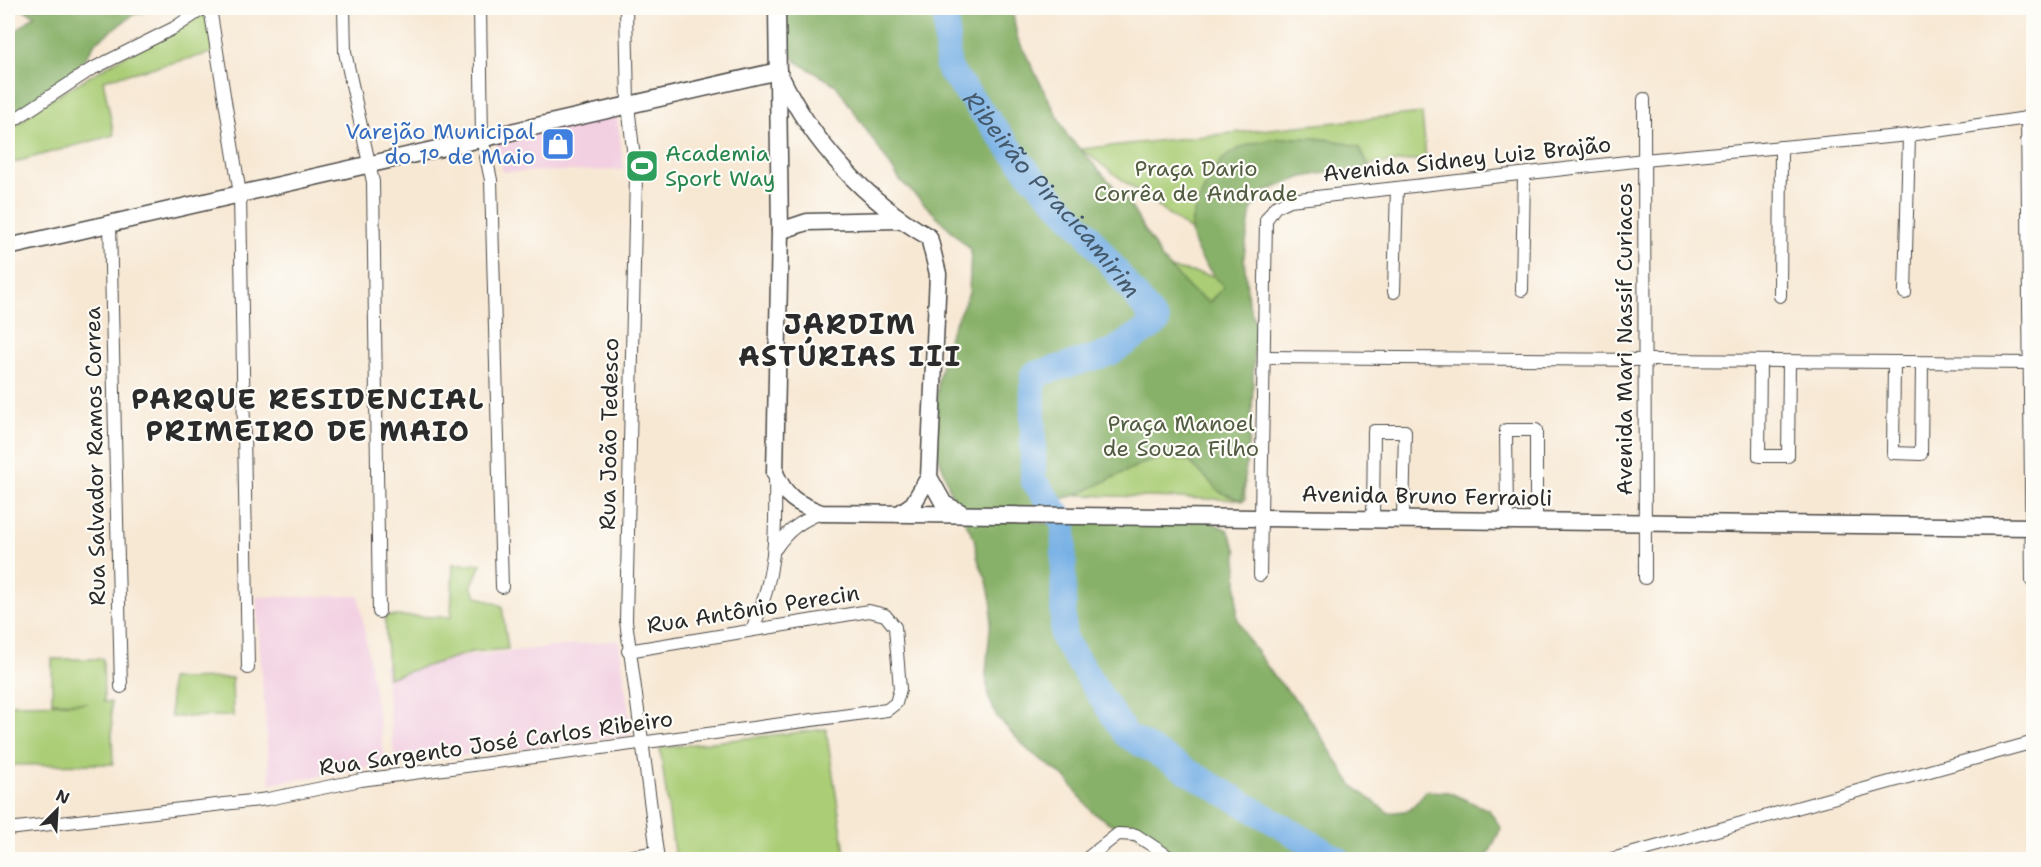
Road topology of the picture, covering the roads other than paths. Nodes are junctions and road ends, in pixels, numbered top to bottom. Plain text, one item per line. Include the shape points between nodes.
1 (204, 8) edge
2 (210, 8) edge
3 (344, 8) edge
4 (480, 8) edge
5 (626, 8) edge
6 (777, 8) edge
7 (778, 71) junction
8 (1644, 99) dead end
9 (628, 105) junction
10 (2030, 117) edge
11 (8, 124) edge
12 (1909, 135) junction
13 (482, 138) junction
14 (1781, 147) junction
15 (1644, 160) junction
16 (370, 164) junction
17 (1524, 174) junction
18 (1397, 188) junction
19 (240, 194) junction
20 (899, 220) junction
21 (110, 224) junction
22 (780, 231) junction
23 (8, 247) edge
24 (1521, 290) dead end
25 (1394, 292) dead end
26 (1905, 293) dead end
27 (1780, 296) dead end
28 (1264, 357) junction
29 (1645, 361) junction
30 (1760, 362) junction
31 (1789, 362) junction
32 (1894, 363) junction
33 (1922, 363) junction
34 (2032, 363) edge
35 (775, 473) junction
36 (929, 477) junction
37 (820, 513) junction
38 (962, 513) junction
39 (899, 514) junction
40 (1262, 517) junction
41 (1373, 518) junction
42 (1403, 518) junction
43 (1507, 520) junction
44 (1536, 520) junction
45 (1645, 522) junction
46 (2033, 527) edge
47 (776, 549) junction
48 (1260, 575) dead end
49 (1645, 578) dead end
50 (2032, 581) dead end
51 (502, 587) dead end
52 (380, 612) dead end
53 (885, 615) joint
54 (753, 628) junction
55 (628, 651) junction
56 (248, 668) dead end
57 (121, 687) dead end
58 (2034, 742) edge
59 (643, 743) junction
60 (8, 828) edge
61 (657, 856) edge
62 (1612, 859) edge
63 (611, 860) edge
64 (1085, 860) edge
65 (1174, 860) edge

1 - 11 street via 174,28 90,70
2 - 19 street
3 - 16 street via 345,52
4 - 13 street
5 - 9 street, Rua João Tedesco
6 - 7 street
7 - 9 street
7 - 20 street via 796,108 843,168
7 - 22 street
8 - 15 street, Avenida Mari Nassif Curiacos
9 - 13 street
9 - 55 street, Rua João Tedesco via 636,176
10 - 12 street, Avenida Sidney Luiz Brajão
10 - 34 street
12 - 14 street, Avenida Sidney Luiz Brajão
12 - 26 street
13 - 16 street
13 - 51 street via 491,180
14 - 15 street, Avenida Sidney Luiz Brajão
14 - 27 street
15 - 17 street, Avenida Sidney Luiz Brajão
15 - 29 street, Avenida Mari Nassif Curiacos
16 - 19 street
16 - 52 street
17 - 18 street, Avenida Sidney Luiz Brajão
17 - 24 street
18 - 25 street
18 - 28 street, Avenida Sidney Luiz Brajão via 1290,200 1275,207 1266,220
19 - 21 street
19 - 56 street
20 - 22 street via 807,222
20 - 36 street via 929,237 938,274
21 - 23 street
21 - 57 street, Rua Salvador Ramos Correa
22 - 35 street
28 - 29 street
28 - 40 street, Avenida Sidney Luiz Brajão
29 - 30 street
29 - 45 street, Avenida Mari Nassif Curiacos
30 - 31 street
30 - 31 street via 1759,456 1788,456
31 - 32 street
32 - 33 street
32 - 33 street via 1893,453 1921,454
33 - 34 street
34 - 46 street
35 - 37 street, Avenida Bruno Ferraioli via 783,490 798,504
35 - 47 street
36 - 38 street via 944,504
36 - 39 street via 913,504
37 - 39 street, Avenida Bruno Ferraioli
37 - 47 street, Avenida Bruno Ferraioli via 801,521
38 - 39 street, Avenida Bruno Ferraioli
38 - 40 street, Avenida Bruno Ferraioli
40 - 41 street, Avenida Bruno Ferraioli
40 - 48 street, Avenida Sidney Luiz Brajão
41 - 42 street, Avenida Bruno Ferraioli
41 - 42 street via 1374,430 1405,431
42 - 43 street, Avenida Bruno Ferraioli
43 - 44 street, Avenida Bruno Ferraioli
43 - 44 street via 1506,430 1536,430
44 - 45 street, Avenida Bruno Ferraioli
45 - 46 street, Avenida Bruno Ferraioli
45 - 49 street, Avenida Mari Nassif Curiacos
46 - 50 street
47 - 54 street via 764,604
53 - 54 street, Rua Antônio Perecin via 869,611
53 - 59 street, Rua Sargento José Carlos Ribeiro via 895,627 900,689 896,703 887,710
54 - 55 street, Rua Antônio Perecin
55 - 59 street, Rua João Tedesco
58 - 62 street
59 - 60 street, Rua Sargento José Carlos Ribeiro via 360,780 268,799
59 - 61 street, Rua João Tedesco
61 - 63 street
64 - 65 street via 1118,834 1136,835

